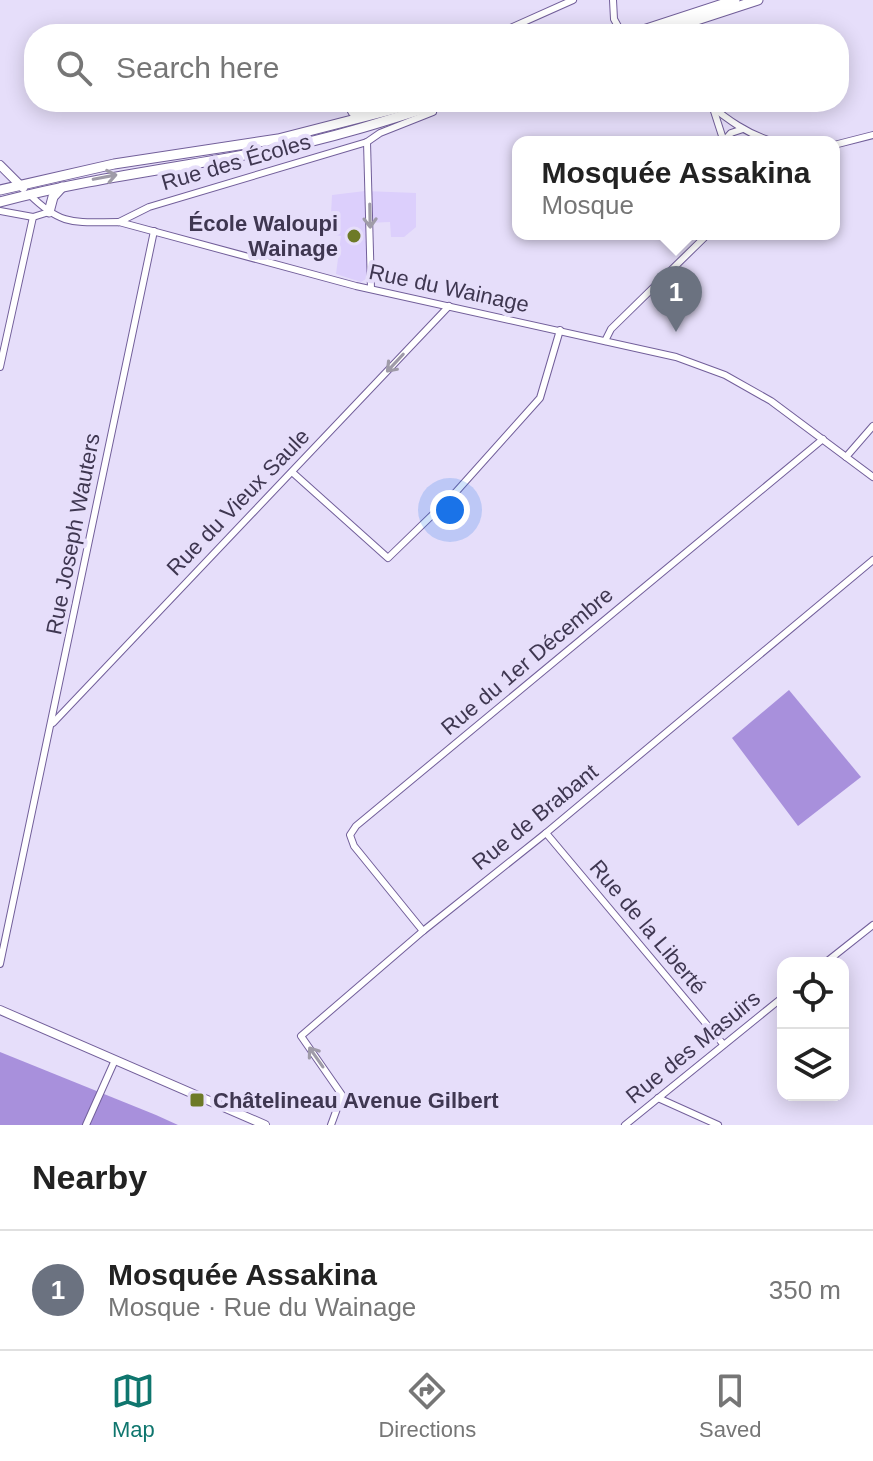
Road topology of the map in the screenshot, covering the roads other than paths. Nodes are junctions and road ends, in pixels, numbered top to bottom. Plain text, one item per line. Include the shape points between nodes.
1 (573, 0) edge
2 (613, 0) edge
3 (735, 0) edge
4 (758, 0) edge
5 (519, 24) edge
6 (617, 24) edge
7 (662, 24) edge
8 (685, 24) edge
9 (383, 112) edge
10 (415, 112) edge
11 (433, 112) dead end
12 (714, 112) edge
13 (719, 112) edge
14 (743, 129) junction
15 (873, 135) edge
16 (722, 136) edge
17 (728, 136) edge
18 (755, 136) edge
19 (367, 142) junction
20 (840, 143) edge
21 (0, 165) edge
22 (21, 185) junction
23 (65, 185) junction
24 (0, 190) edge
25 (29, 194) junction
26 (0, 202) edge
27 (0, 211) edge
28 (49, 212) junction
29 (33, 217) junction
30 (119, 222) junction
31 (154, 231) junction
32 (702, 240) edge
33 (371, 289) junction
34 (449, 306) junction
35 (560, 330) junction
36 (605, 341) junction
37 (0, 367) edge
38 (873, 426) edge
39 (823, 439) junction
40 (846, 457) junction
41 (292, 472) junction
42 (873, 477) edge
43 (873, 560) edge
44 (53, 723) junction
45 (546, 833) junction
46 (873, 925) edge
47 (423, 931) junction
48 (833, 957) edge
49 (0, 964) edge
50 (777, 1002) edge
51 (0, 1010) edge
52 (723, 1044) junction
53 (115, 1060) junction
54 (658, 1098) junction
55 (86, 1125) edge
56 (265, 1125) edge
57 (331, 1125) edge
58 (625, 1125) edge
59 (718, 1125) edge

1 - 5 street
2 - 6 street
3 - 7 highway
4 - 8 highway
9 - 22 highway via 278,139 114,164
23 -> 10 highway via 280,148
11 - 19 street, Rue des Écoles
12 - 16 street
13 - 14 street
14 - 17 street
14 - 18 street
15 - 20 street
19 - 30 street, Rue des Écoles via 149,207
19 -> 33 street
21 - 22 main road
22 - 24 highway
22 - 25 main road
23 - 25 highway
23 - 28 highway via 53,197
25 - 26 highway
25 - 28 street, Rue du Wainage
27 - 29 street
28 - 29 street
28 - 30 street, Rue du Wainage via 58,219
29 - 37 street
30 - 31 street, Rue du Wainage
31 - 33 street, Rue du Wainage
31 - 44 street, Rue Joseph Wauters
32 - 36 street
33 - 34 street, Rue du Wainage
34 - 35 street, Rue du Wainage
34 -> 41 street, Rue du Vieux Saule
35 - 36 street, Rue du Wainage
35 - 41 street via 540,398 388,558
36 - 39 street, Rue du Wainage via 725,375
38 - 40 street
39 - 40 street, Rue du Wainage
39 - 47 street, Rue du 1er Décembre via 356,826 350,835 354,846
40 - 42 street, Rue du Wainage
41 - 44 street, Rue du Vieux Saule
43 - 45 street, Rue de Brabant
44 - 49 street, Rue Joseph Wauters
45 - 47 street, Rue de Brabant
45 - 52 street, Rue de la Liberté
46 - 48 street
57 -> 47 street, Rue de Brabant via 342,1095 301,1036
50 - 52 street, Rue des Masuirs
51 - 53 main road
52 - 54 street, Rue des Masuirs
53 - 55 street
53 - 56 main road
54 - 58 street, Rue des Masuirs
54 - 59 street

